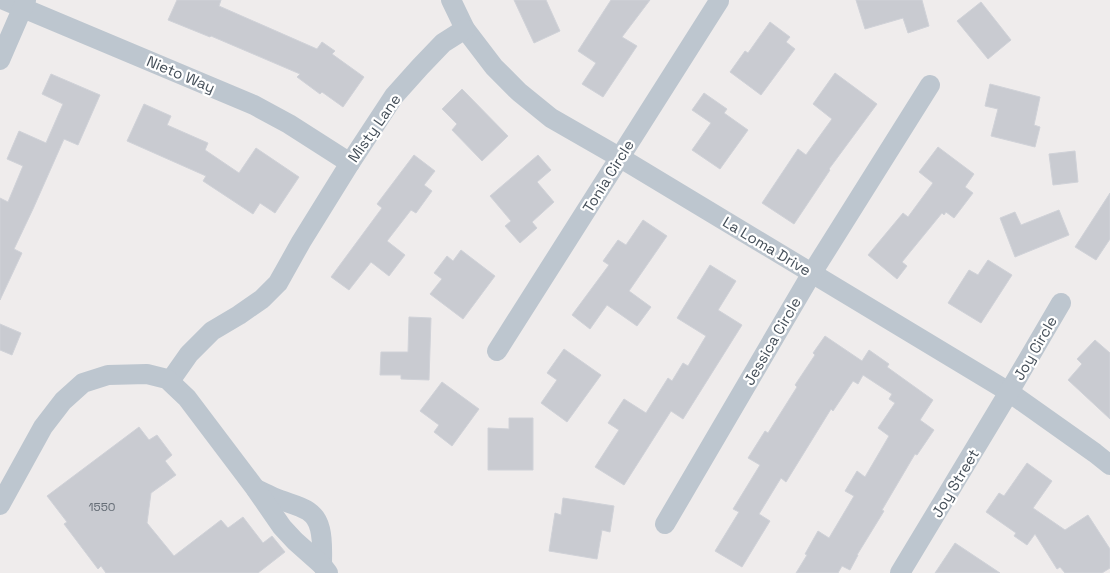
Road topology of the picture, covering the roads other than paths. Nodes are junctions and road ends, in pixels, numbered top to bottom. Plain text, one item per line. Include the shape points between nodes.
1 (451, 0) edge
2 (718, 1) dead end
3 (17, 3) edge
4 (465, 29) junction
5 (0, 60) edge
6 (930, 85) dead end
7 (620, 157) junction
8 (350, 163) junction
9 (812, 273) junction
10 (1061, 303) dead end
11 (497, 352) dead end
12 (170, 381) junction
13 (1009, 392) junction
14 (1110, 466) edge
15 (254, 488) junction
16 (0, 505) edge
17 (665, 524) dead end
18 (325, 569) edge
19 (900, 573) edge

1 - 4 street, La Loma Drive
2 - 7 street, Tonia Circle
3 - 5 street
3 - 8 street, Nieto Way via 254,104
4 - 7 street, La Loma Drive via 494,67 525,97 551,118
4 - 8 street, Misty Lane via 443,43 394,96
6 - 9 street, Jessica Circle
7 - 9 street, La Loma Drive
7 - 11 street, Tonia Circle
8 - 12 street, Misty Lane via 278,283 262,299 212,331 189,354
9 - 13 street, La Loma Drive
9 - 17 street, Jessica Circle
10 - 13 street, Joy Circle
12 - 15 street via 187,398
12 - 16 street via 147,374 126,373 108,374 82,383 43,427
13 - 14 street, La Loma Drive
13 - 19 street, Joy Street
15 - 18 street via 282,527
15 - 18 street via 303,507 314,515 320,526

